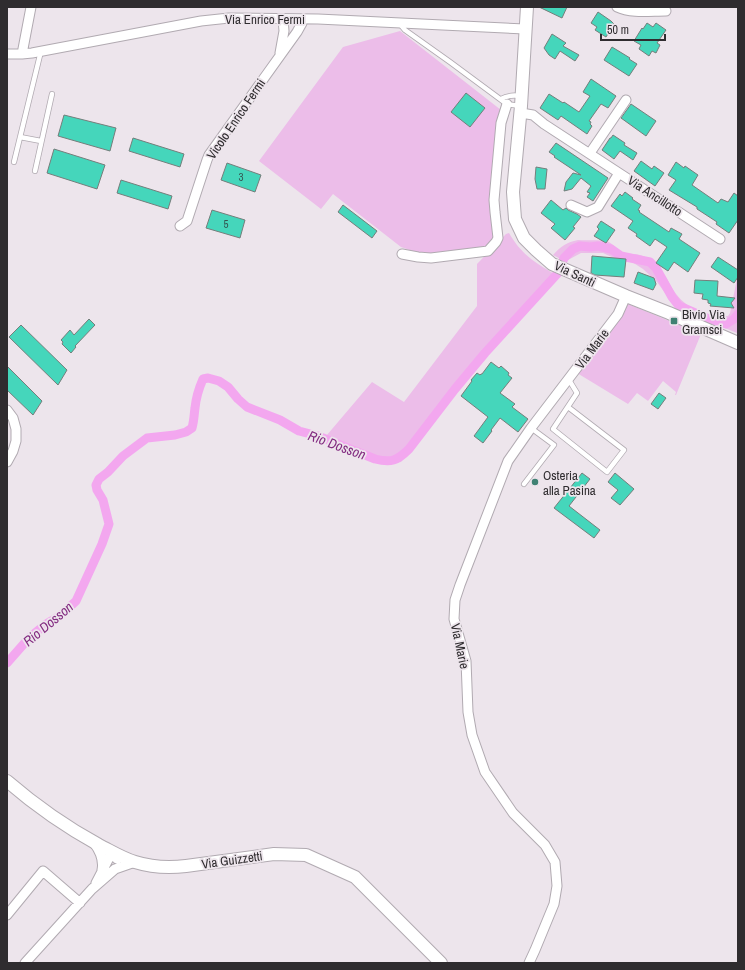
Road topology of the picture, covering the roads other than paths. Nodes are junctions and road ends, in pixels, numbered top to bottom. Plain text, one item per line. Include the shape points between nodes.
1 (32, 7) edge
2 (527, 7) edge
3 (617, 7) edge
4 (666, 11) dead end
5 (283, 19) junction
6 (302, 19) junction
7 (400, 23) junction
8 (525, 29) junction
9 (41, 51) junction
10 (7, 54) edge
11 (22, 54) junction
12 (279, 58) junction
13 (52, 94) dead end
14 (626, 100) dead end
15 (504, 102) junction
16 (521, 105) junction
17 (20, 137) junction
18 (42, 142) junction
19 (590, 154) junction
20 (14, 162) dead end
21 (35, 171) dead end
22 (619, 173) junction
23 (571, 205) dead end
24 (180, 226) dead end
25 (720, 239) dead end
26 (402, 254) dead end
27 (626, 296) junction
28 (738, 343) edge
29 (568, 380) junction
30 (568, 407) junction
31 (7, 410) edge
32 (531, 428) junction
33 (7, 462) edge
34 (524, 484) dead end
35 (7, 781) edge
36 (92, 841) junction
37 (116, 854) junction
38 (135, 862) junction
39 (105, 873) junction
40 (80, 902) junction
41 (7, 915) edge
42 (25, 963) edge
43 (441, 963) edge
44 (529, 963) edge

1 - 11 street
2 - 8 street, Via Santi
3 - 4 street via 636,12
5 - 6 street, Via Enrico Fermi
5 - 9 street, Via Enrico Fermi via 229,18 202,21
5 - 12 street, Vicolo Enrico Fermi via 284,31
6 - 7 street, Via Enrico Fermi
6 - 12 street, Vicolo Enrico Fermi via 297,32
7 - 8 street, Via Enrico Fermi
7 - 15 lane via 405,30
8 - 16 street, Via Santi
9 - 11 street, Via Enrico Fermi
9 - 17 lane
10 - 11 street, Via Enrico Fermi
12 - 24 street, Vicolo Enrico Fermi via 207,160 187,221
13 - 18 lane
14 - 19 street
15 - 16 lane
15 - 16 lane via 506,96 510,95
15 - 26 street via 494,200 498,234 496,242 488,251 431,258
16 - 19 street, Via Ancillotto via 544,124
16 - 27 street, Via Santi via 513,192 515,218 524,238 552,264
17 - 18 lane
17 - 20 lane
18 - 21 lane
19 - 22 street, Via Ancillotto
22 - 23 street via 598,207 588,212
22 - 25 street, Via Ancillotto
27 - 28 street, Via Santi
27 - 29 street, Via Marie via 618,314
29 - 30 lane via 577,393
29 - 32 street, Via Marie
30 - 30 lane via 553,429 607,472 624,450
31 - 33 street via 13,418 16,441 14,451
32 - 34 lane via 554,445
32 - 44 street, Via Marie via 508,461 460,585 455,600 454,619 466,662 468,712 472,735 485,772 513,814 545,845 555,862 557,886 554,904
35 - 36 street, Via Guizzetti via 42,810
36 - 37 street, Via Guizzetti
36 - 39 street via 98,848
37 - 38 street, Via Guizzetti
37 - 39 street via 109,858
38 - 39 street
38 - 43 street, Via Guizzetti via 172,868 274,854 306,855 355,877
39 - 40 street
40 - 41 street via 43,871
40 - 42 street

